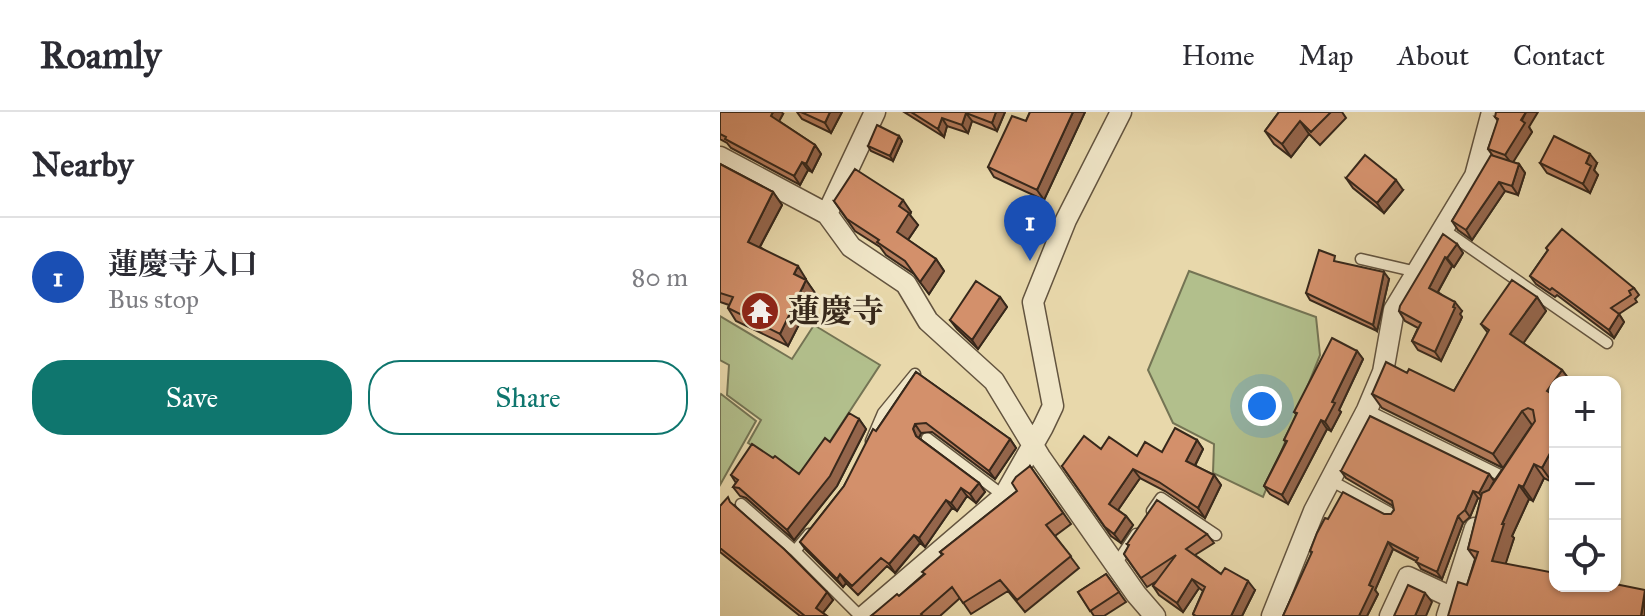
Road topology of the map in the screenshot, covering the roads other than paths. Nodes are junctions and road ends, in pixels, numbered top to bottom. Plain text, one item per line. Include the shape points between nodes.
1 (875, 112) edge
2 (1121, 112) edge
3 (1492, 112) edge
4 (720, 157) edge
5 (827, 214) junction
6 (1443, 229) junction
7 (1361, 259) dead end
8 (1417, 272) junction
9 (1607, 343) dead end
10 (915, 374) edge
11 (1367, 410) junction
12 (927, 438) dead end
13 (1033, 446) junction
14 (866, 449) edge
15 (1514, 466) edge
16 (1506, 478) junction
17 (1330, 480) junction
18 (1499, 488) edge
19 (1004, 496) junction
20 (741, 504) edge
21 (1392, 514) edge
22 (815, 527) edge
23 (1475, 528) edge
24 (1216, 535) dead end
25 (795, 551) junction
26 (1116, 564) junction
27 (1450, 607) edge
28 (1149, 614) edge
29 (862, 616) edge
30 (1272, 616) edge
31 (1390, 616) edge

1 - 5 street
2 - 13 street via 1066,220 1033,302 1053,406
3 - 6 street via 1475,176
4 - 5 street
5 - 13 street via 851,247 906,284 928,321 994,381
6 - 8 street
6 - 9 lane
7 - 8 lane
8 - 11 street via 1394,310 1383,372
10 - 14 lane via 883,413
11 - 16 lane
11 - 17 street
12 - 19 lane
13 - 19 street
13 - 26 street
15 - 16 lane
16 - 18 lane
17 - 21 lane
17 - 30 street
19 - 29 street
20 - 25 lane
22 - 25 lane
23 - 27 street
24 - 26 lane via 1161,498
25 - 29 lane
26 - 28 street
27 - 31 street via 1408,577

